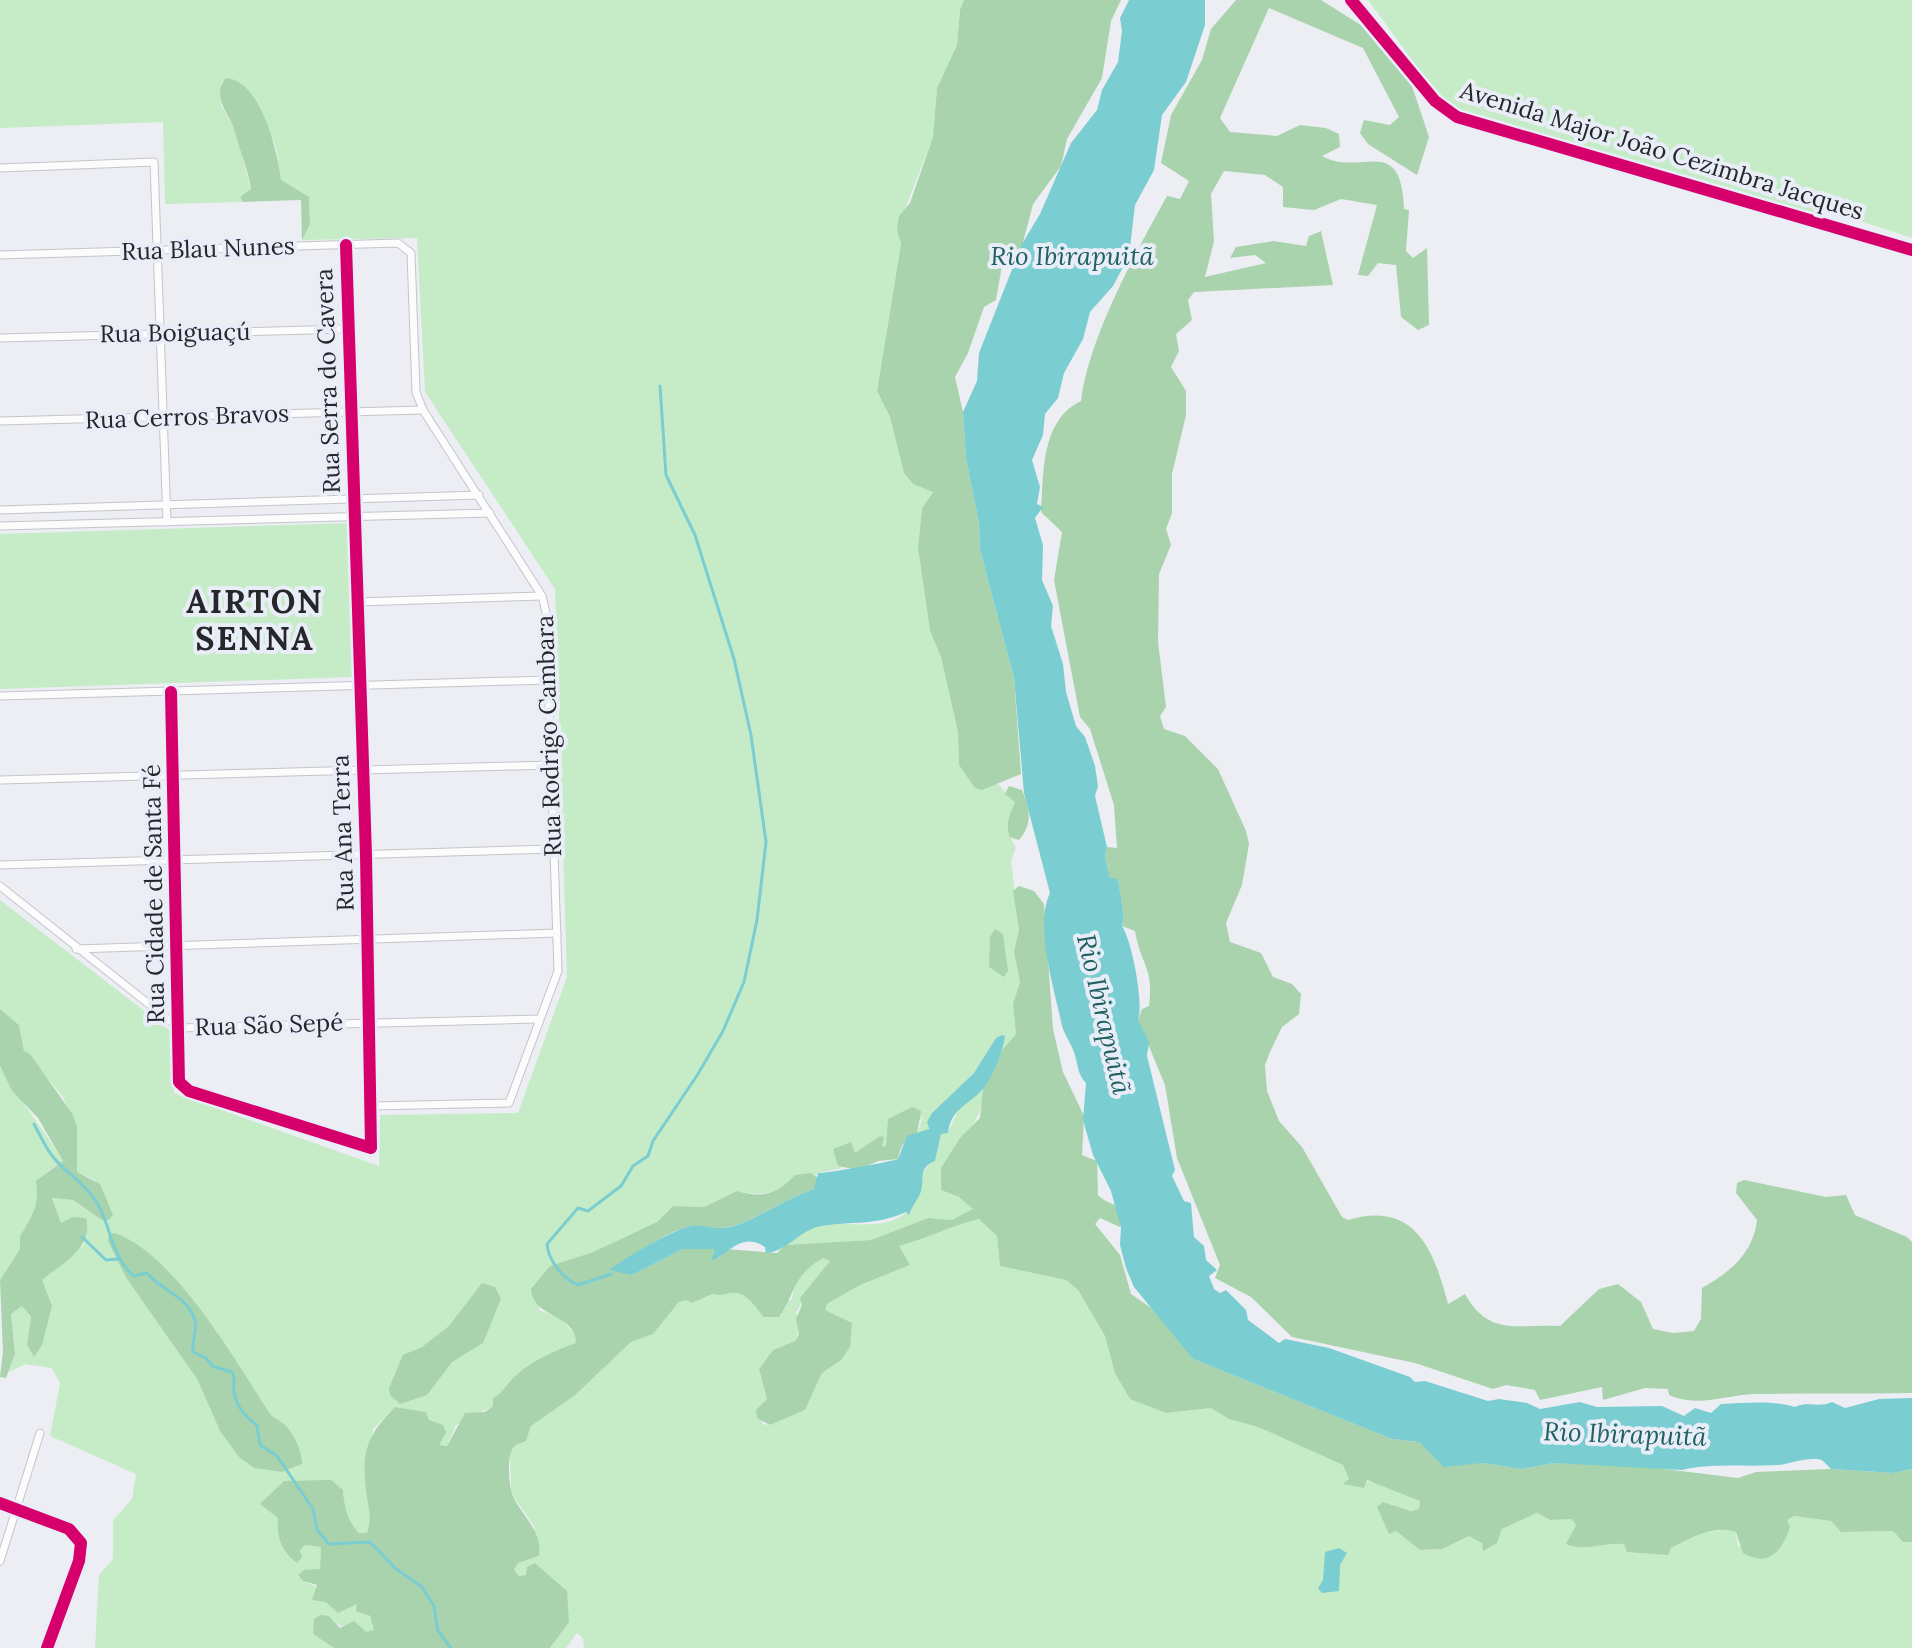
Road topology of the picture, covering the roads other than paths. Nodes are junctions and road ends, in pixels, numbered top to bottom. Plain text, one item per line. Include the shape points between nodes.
1 (1351, 0) edge
2 (0, 168) edge
3 (346, 245) junction
4 (157, 250) junction
5 (1912, 250) edge
6 (411, 253) joint
7 (0, 255) edge
8 (349, 329) junction
9 (160, 333) junction
10 (0, 338) edge
11 (423, 410) junction
12 (351, 412) junction
13 (163, 418) junction
14 (0, 421) edge
15 (479, 495) junction
16 (354, 498) junction
17 (166, 504) junction
18 (0, 510) edge
19 (490, 513) junction
20 (355, 516) junction
21 (167, 522) junction
22 (0, 526) edge
23 (542, 596) junction
24 (358, 602) junction
25 (547, 680) junction
26 (360, 686) junction
27 (171, 692) junction
28 (0, 696) edge
29 (551, 765) junction
30 (363, 770) junction
31 (173, 776) junction
32 (0, 780) edge
33 (554, 849) junction
34 (366, 855) junction
35 (176, 860) junction
36 (0, 865) edge
37 (0, 886) edge
38 (557, 933) junction
39 (368, 939) junction
40 (179, 946) junction
41 (76, 949) junction
42 (539, 1019) junction
43 (369, 1022) junction
44 (179, 1028) junction
45 (371, 1106) junction
46 (371, 1148) joint
47 (40, 1433) dead end
48 (0, 1503) edge
49 (17, 1509) junction
50 (0, 1561) edge
51 (47, 1648) edge

1 - 5 street, Avenida Major João Cezimbra Jacques via 1435,101 1457,117
2 - 4 street via 154,162
3 - 4 street, Rua Blau Nunes
3 - 6 street, Rua Blau Nunes via 398,243
3 - 8 street, Rua Serra do Cavera
4 - 7 street, Rua Blau Nunes
4 - 9 street
6 - 11 street, Rua Rodrigo Cambara via 416,392
8 - 9 street, Rua Boiguaçú
8 - 12 street, Rua Serra do Cavera
9 - 10 street, Rua Boiguaçú
9 - 13 street
11 - 12 street, Rua Cerros Bravos
11 - 15 street, Rua Rodrigo Cambara
12 - 13 street, Rua Cerros Bravos
12 - 16 street, Rua Serra do Cavera
13 - 14 street, Rua Cerros Bravos
13 - 17 street
15 - 16 street
15 - 19 street, Rua Rodrigo Cambara
16 - 17 street
16 - 20 street, Rua Serra do Cavera
17 - 18 street
17 - 21 street
19 - 20 street
19 - 23 street, Rua Rodrigo Cambara
20 - 21 street
20 - 24 street, Rua Ana Terra
21 - 22 street
23 - 24 street
23 - 25 street, Rua Rodrigo Cambara
24 - 26 street, Rua Ana Terra
25 - 26 street
25 - 29 street, Rua Rodrigo Cambara
26 - 27 street
26 - 30 street, Rua Ana Terra
27 - 28 street
27 - 31 street, Rua Cidade de Santa Fé
29 - 30 street
29 - 33 street, Rua Rodrigo Cambara
30 - 31 street
30 - 34 street, Rua Ana Terra
31 - 32 street
31 - 35 street, Rua Cidade de Santa Fé
33 - 34 street
33 - 38 street, Rua Rodrigo Cambara
34 - 35 street
34 - 39 street, Rua Ana Terra
35 - 36 street
35 - 40 street, Rua Cidade de Santa Fé
37 - 41 street, Rua São Sepé
38 - 39 street
38 - 42 street, Rua Rodrigo Cambara via 558,971
39 - 40 street
39 - 43 street, Rua Ana Terra
40 - 41 street
40 - 44 street, Rua Cidade de Santa Fé
41 - 44 street, Rua São Sepé
42 - 43 street, Rua São Sepé
42 - 45 street, Rua Rodrigo Cambara via 509,1103
43 - 44 street, Rua São Sepé
43 - 45 street, Rua Ana Terra
44 - 46 street, Rua Cidade de Santa Fé via 179,1082 189,1091
45 - 46 street, Rua Ana Terra
47 - 49 street
48 - 49 street
49 - 50 street
49 - 51 street via 69,1529 81,1543

